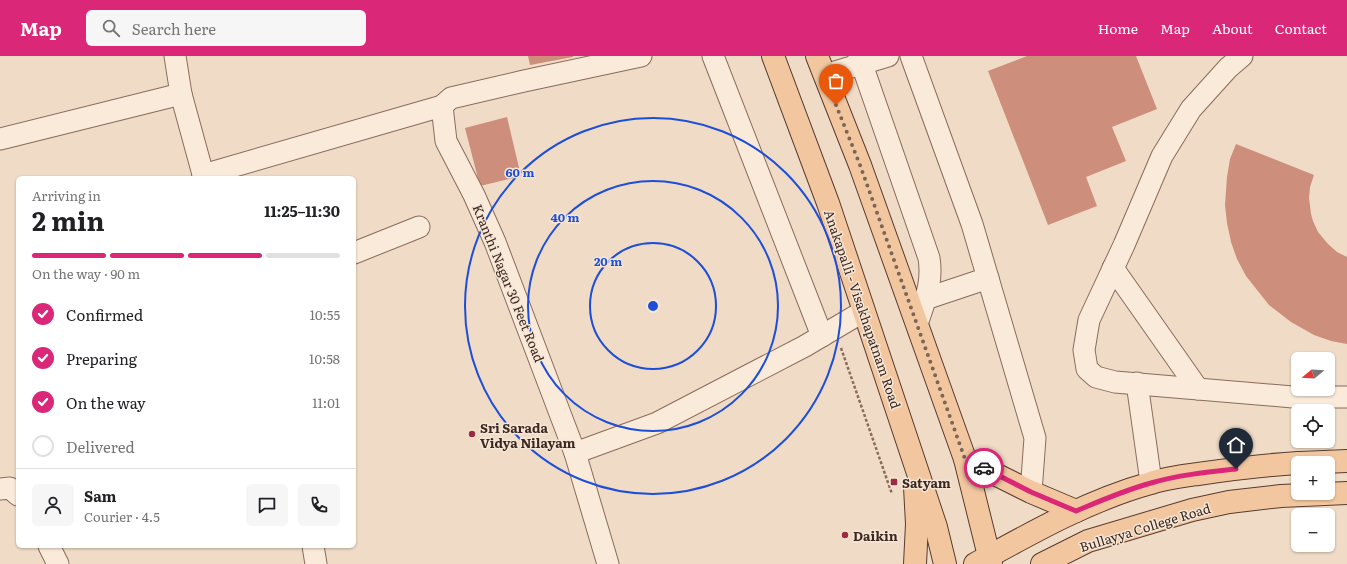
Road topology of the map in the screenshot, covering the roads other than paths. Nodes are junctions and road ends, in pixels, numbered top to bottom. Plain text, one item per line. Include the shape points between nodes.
1 (175, 56) edge
2 (641, 56) edge
3 (713, 56) edge
4 (773, 56) edge
5 (888, 56) edge
6 (911, 56) edge
7 (1242, 56) edge
8 (860, 60) edge
9 (821, 66) edge
10 (180, 94) junction
11 (442, 106) junction
12 (0, 139) edge
13 (204, 176) edge
14 (419, 227) dead end
15 (356, 252) edge
16 (1113, 268) junction
17 (988, 278) junction
18 (925, 298) junction
19 (864, 311) junction
20 (917, 324) junction
21 (828, 332) junction
22 (1137, 383) junction
23 (1198, 389) junction
24 (1347, 397) edge
25 (575, 453) junction
26 (914, 458) junction
27 (965, 459) junction
28 (1347, 461) edge
29 (1335, 462) edge
30 (1291, 464) edge
31 (1151, 482) junction
32 (0, 489) edge
33 (1031, 492) junction
34 (16, 493) edge
35 (1347, 493) edge
36 (1076, 511) junction
37 (1088, 541) junction
38 (50, 548) edge
39 (313, 548) edge
40 (985, 561) edge
41 (58, 564) edge
42 (316, 564) edge
43 (608, 564) edge
44 (915, 564) edge
45 (945, 564) edge
46 (1042, 564) edge
47 (1079, 564) edge

1 - 10 street
2 - 11 street via 458,96 451,98
3 - 21 street
4 - 19 main road, Anakapalli - Visakhapatnam Road via 828,203
5 - 8 street
6 - 17 street via 972,224
7 - 16 street via 1191,110 1162,156
8 - 9 street
8 - 18 street via 928,258 931,272
9 - 20 main road
10 - 12 street
10 - 13 street
11 - 13 street
11 - 25 street, Kranthi Nagar 30 Feet Road via 446,141 495,242
14 - 15 street
16 - 22 street via 1089,320 1084,350 1087,369 1096,377 1115,382
16 - 23 street
17 - 18 street
17 - 33 street via 1035,438
18 - 20 street
19 - 21 street
19 - 26 main road, Anakapalli - Visakhapatnam Road
20 - 27 main road
21 - 25 street via 657,423
22 - 23 street
22 - 31 street
23 - 24 street via 1294,397
25 - 43 street, Kranthi Nagar 30 Feet Road
26 - 44 main road via 917,524
26 - 45 main road, Anakapalli - Visakhapatnam Road
27 - 33 main road
27 - 40 main road
28 - 29 main road
30 - 31 main road via 1224,470
31 - 36 main road
32 - 34 street via 10,488
33 - 36 main road
35 - 37 main road, Bullayya College Road via 1281,496 1229,502 1192,510
36 - 40 main road
37 - 46 main road, Bullayya College Road
37 - 47 main road
38 - 41 street
39 - 42 street

